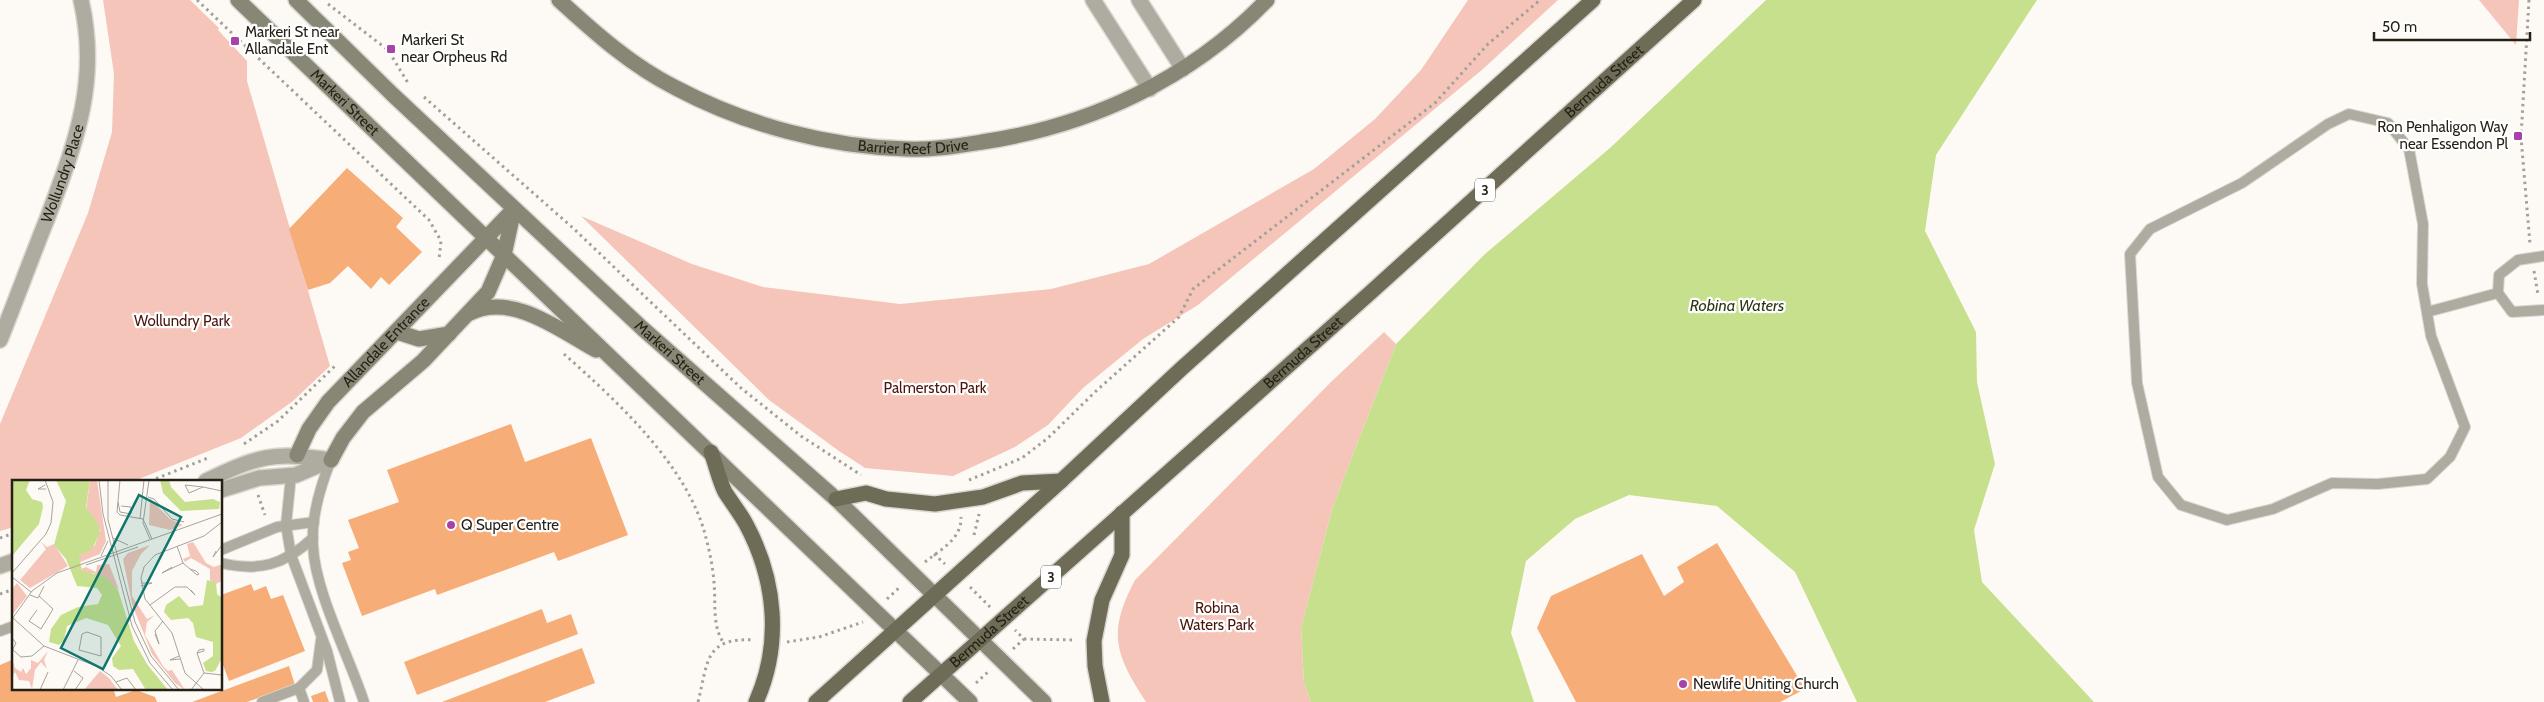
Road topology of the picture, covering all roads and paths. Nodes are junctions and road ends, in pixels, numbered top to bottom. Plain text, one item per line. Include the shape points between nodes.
1 (81, 0) edge
2 (197, 0) edge
3 (238, 0) edge
4 (296, 0) edge
5 (322, 0) edge
6 (559, 0) edge
7 (1093, 0) edge
8 (1139, 0) edge
9 (1267, 0) edge
10 (1540, 0) edge
11 (1593, 0) edge
12 (1694, 0) edge
13 (2529, 0) edge
14 (1183, 69) junction
15 (413, 86) dead end
16 (1150, 89) junction
17 (418, 91) dead end
18 (514, 209) junction
19 (486, 238) junction
20 (2531, 250) dead end
21 (504, 255) junction
22 (2544, 256) edge
23 (434, 264) dead end
24 (2534, 270) dead end
25 (2498, 293) junction
26 (2541, 305) edge
27 (2427, 312) junction
28 (468, 314) junction
29 (396, 332) junction
30 (449, 334) junction
31 (0, 340) edge
32 (562, 352) dead end
33 (340, 360) dead end
34 (615, 360) junction
35 (243, 444) dead end
36 (711, 452) junction
37 (215, 455) dead end
38 (297, 455) junction
39 (331, 460) junction
40 (291, 476) junction
41 (869, 477) dead end
42 (152, 480) edge
43 (208, 480) edge
44 (1061, 481) junction
45 (962, 482) dead end
46 (256, 487) dead end
47 (222, 490) edge
48 (983, 496) junction
49 (836, 499) junction
50 (960, 510) dead end
51 (1122, 513) junction
52 (266, 519) dead end
53 (314, 522) junction
54 (286, 525) junction
55 (12, 534) edge
56 (0, 538) edge
57 (313, 538) junction
58 (222, 550) edge
59 (934, 554) junction
60 (291, 555) junction
61 (974, 558) junction
62 (12, 562) edge
63 (222, 562) edge
64 (0, 566) edge
65 (913, 574) junction
66 (956, 574) junction
67 (12, 589) edge
68 (0, 594) edge
69 (934, 595) junction
70 (876, 610) junction
71 (1004, 620) junction
72 (12, 627) edge
73 (895, 630) junction
74 (0, 631) edge
75 (321, 634) junction
76 (1024, 639) junction
77 (760, 641) dead end
78 (980, 641) junction
79 (1086, 641) dead end
80 (723, 642) junction
81 (782, 643) dead end
82 (1001, 660) junction
83 (942, 675) junction
84 (299, 688) junction
85 (967, 699) edge
86 (262, 702) edge
87 (304, 702) edge
88 (340, 702) edge
89 (364, 702) edge
90 (698, 702) edge
91 (756, 702) edge
92 (816, 702) edge
93 (910, 702) edge
94 (1044, 702) edge
95 (1102, 702) edge

1 - 31 street, Wollundry Place via 87,63 84,106 76,142
2 - 23 path via 429,220 441,241 441,257
3 - 19 main road, Markeri Street
4 - 18 main road, Markeri Street
5 - 15 path via 388,50
6 - 16 main road, Barrier Reef Drive via 601,38 674,88 746,119 822,139 907,149 947,148 1011,138 1054,127
7 - 16 street
8 - 14 street
9 - 14 main road, Barrier Reef Drive via 1229,35
10 - 45 path via 1488,44 1435,103 1193,289 1179,317 1048,438 1022,458
11 - 44 main road via 1181,369
12 - 51 main road, Bermuda Street / 3
13 - 20 path via 2521,137
14 - 16 main road, Barrier Reef Drive
17 - 41 path via 573,228 741,388 801,436
18 - 19 main road, Allandale Entrance
18 - 21 main road
18 - 49 main road, Markeri Street via 642,328
19 - 21 main road, Markeri Street
19 - 29 main road, Allandale Entrance
21 - 28 main road via 494,284
21 - 34 main road, Markeri Street
22 - 25 lane via 2518,260 2498,275
24 - 26 path
25 - 26 lane via 2512,312
25 - 27 lane
27 - 27 lane via 2422,284 2423,224 2416,180 2409,149 2388,123 2349,114 2328,124 2242,183 2150,229 2130,254 2137,383 2158,477 2181,505 2227,520 2273,509 2332,483 2378,484 2427,479 2450,457 2465,426 2431,336
28 - 30 main road
28 - 34 main road via 488,306 518,310
29 - 30 main road via 419,339
29 - 38 main road, Allandale Entrance via 321,410
30 - 39 main road via 413,371 363,412
32 - 80 path via 638,425 684,487 706,536 714,583 717,631
33 - 35 path via 296,406
34 - 36 main road, Markeri Street
36 - 70 main road, Markeri Street
36 - 91 main road via 724,490 746,524 758,551 770,590 771,653 765,682
37 - 42 path
38 - 39 street
38 - 40 street
38 - 43 street via 258,458
39 - 40 street
39 - 53 lane via 321,486
40 - 47 street via 259,478
40 - 54 lane
44 - 48 main road via 1022,482
44 - 61 main road
46 - 52 path
48 - 49 main road via 935,504 866,493
48 - 61 path via 973,536
49 - 65 main road, Markeri Street
50 - 59 path via 962,523 959,532
51 - 71 main road, Bermuda Street / 3
51 - 95 main road via 1122,554 1102,600 1094,641
53 - 54 lane
53 - 57 lane
54 - 58 lane
54 - 60 lane
55 - 56 path
57 - 60 lane
57 - 89 lane via 322,588
59 - 65 path
59 - 66 path
60 - 63 lane via 258,568
60 - 75 lane
61 - 66 main road
62 - 64 street
65 - 69 main road, Markeri Street
65 - 70 path
66 - 69 main road
66 - 71 path
67 - 68 path
69 - 73 main road
69 - 78 main road, Markeri Street
70 - 73 main road, Markeri Street
70 - 81 path via 864,621 841,631
71 - 76 path
71 - 78 main road, Bermuda Street / 3
72 - 74 lane
73 - 83 main road, Markeri Street
73 - 92 main road
75 - 84 lane via 317,670
75 - 88 lane
76 - 79 path
76 - 82 path
77 - 80 path via 739,639
78 - 82 main road, Markeri Street
78 - 83 main road, Bermuda Street / 3
80 - 90 path via 708,659
82 - 85 path
82 - 94 main road, Markeri Street
83 - 85 main road, Markeri Street
83 - 93 main road, Bermuda Street / 3
84 - 86 lane
84 - 87 lane

